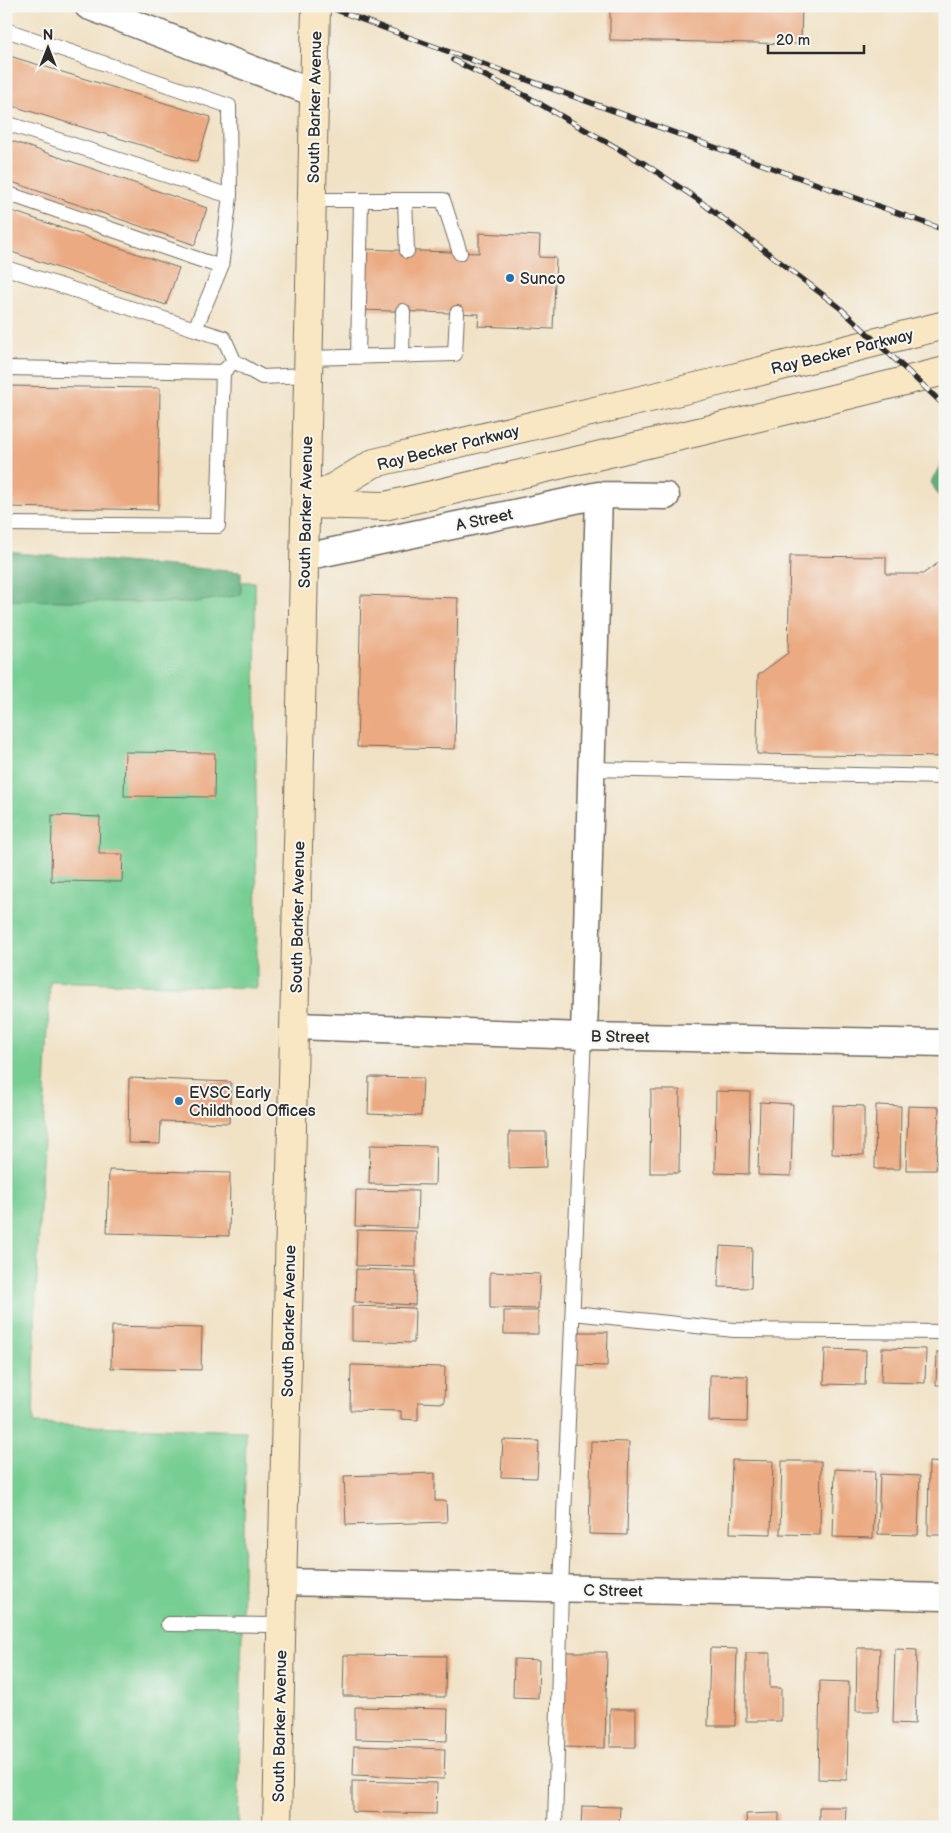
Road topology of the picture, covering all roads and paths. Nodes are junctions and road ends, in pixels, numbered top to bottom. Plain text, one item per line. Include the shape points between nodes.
1 (88, 6) edge
2 (316, 6) edge
3 (6, 30) edge
4 (314, 93) junction
5 (6, 123) edge
6 (6, 193) edge
7 (230, 196) junction
8 (312, 200) junction
9 (361, 200) junction
10 (404, 200) junction
11 (407, 251) dead end
12 (460, 253) dead end
13 (221, 266) junction
14 (6, 268) edge
15 (403, 312) dead end
16 (457, 313) dead end
17 (945, 325) edge
18 (195, 328) junction
19 (402, 356) junction
20 (358, 357) junction
21 (234, 361) junction
22 (308, 367) junction
23 (6, 368) edge
24 (945, 370) edge
25 (223, 372) junction
26 (599, 495) junction
27 (666, 496) dead end
28 (306, 504) junction
29 (6, 524) edge
30 (305, 557) junction
31 (592, 769) junction
32 (945, 777) edge
33 (294, 1026) junction
34 (584, 1036) junction
35 (945, 1042) edge
36 (572, 1313) junction
37 (945, 1332) edge
38 (282, 1582) junction
39 (561, 1588) junction
40 (945, 1597) edge
41 (168, 1624) dead end
42 (281, 1625) junction
43 (277, 1827) edge
44 (555, 1827) edge

1 - 4 street
2 - 4 main road, South Barker Avenue
3 - 7 lane via 229,106
4 - 8 main road, South Barker Avenue
5 - 7 lane
6 - 13 lane
7 - 13 lane
8 - 9 lane
8 - 22 main road, South Barker Avenue
9 - 10 lane
9 - 20 lane
10 - 11 lane
10 - 12 lane via 443,200
13 - 18 lane
14 - 18 lane
15 - 19 lane
16 - 19 lane via 455,354
17 - 28 main road, Ray Becker Parkway via 374,463
18 - 21 lane via 224,338
19 - 20 lane
20 - 22 lane
21 - 22 lane via 262,377
21 - 25 lane
22 - 28 main road, South Barker Avenue
23 - 25 lane
24 - 28 main road via 385,506
25 - 29 lane via 218,526
26 - 27 street, A Street
26 - 30 street, A Street
26 - 31 street
28 - 30 main road, South Barker Avenue
30 - 33 main road, South Barker Avenue
31 - 32 lane
31 - 34 street
33 - 34 street, B Street
33 - 38 main road, South Barker Avenue
34 - 35 street, B Street
34 - 36 lane
36 - 37 lane via 734,1330
36 - 39 lane
38 - 39 street, C Street
38 - 42 main road, South Barker Avenue
39 - 40 street, C Street
39 - 44 lane
41 - 42 lane
42 - 43 main road, South Barker Avenue

